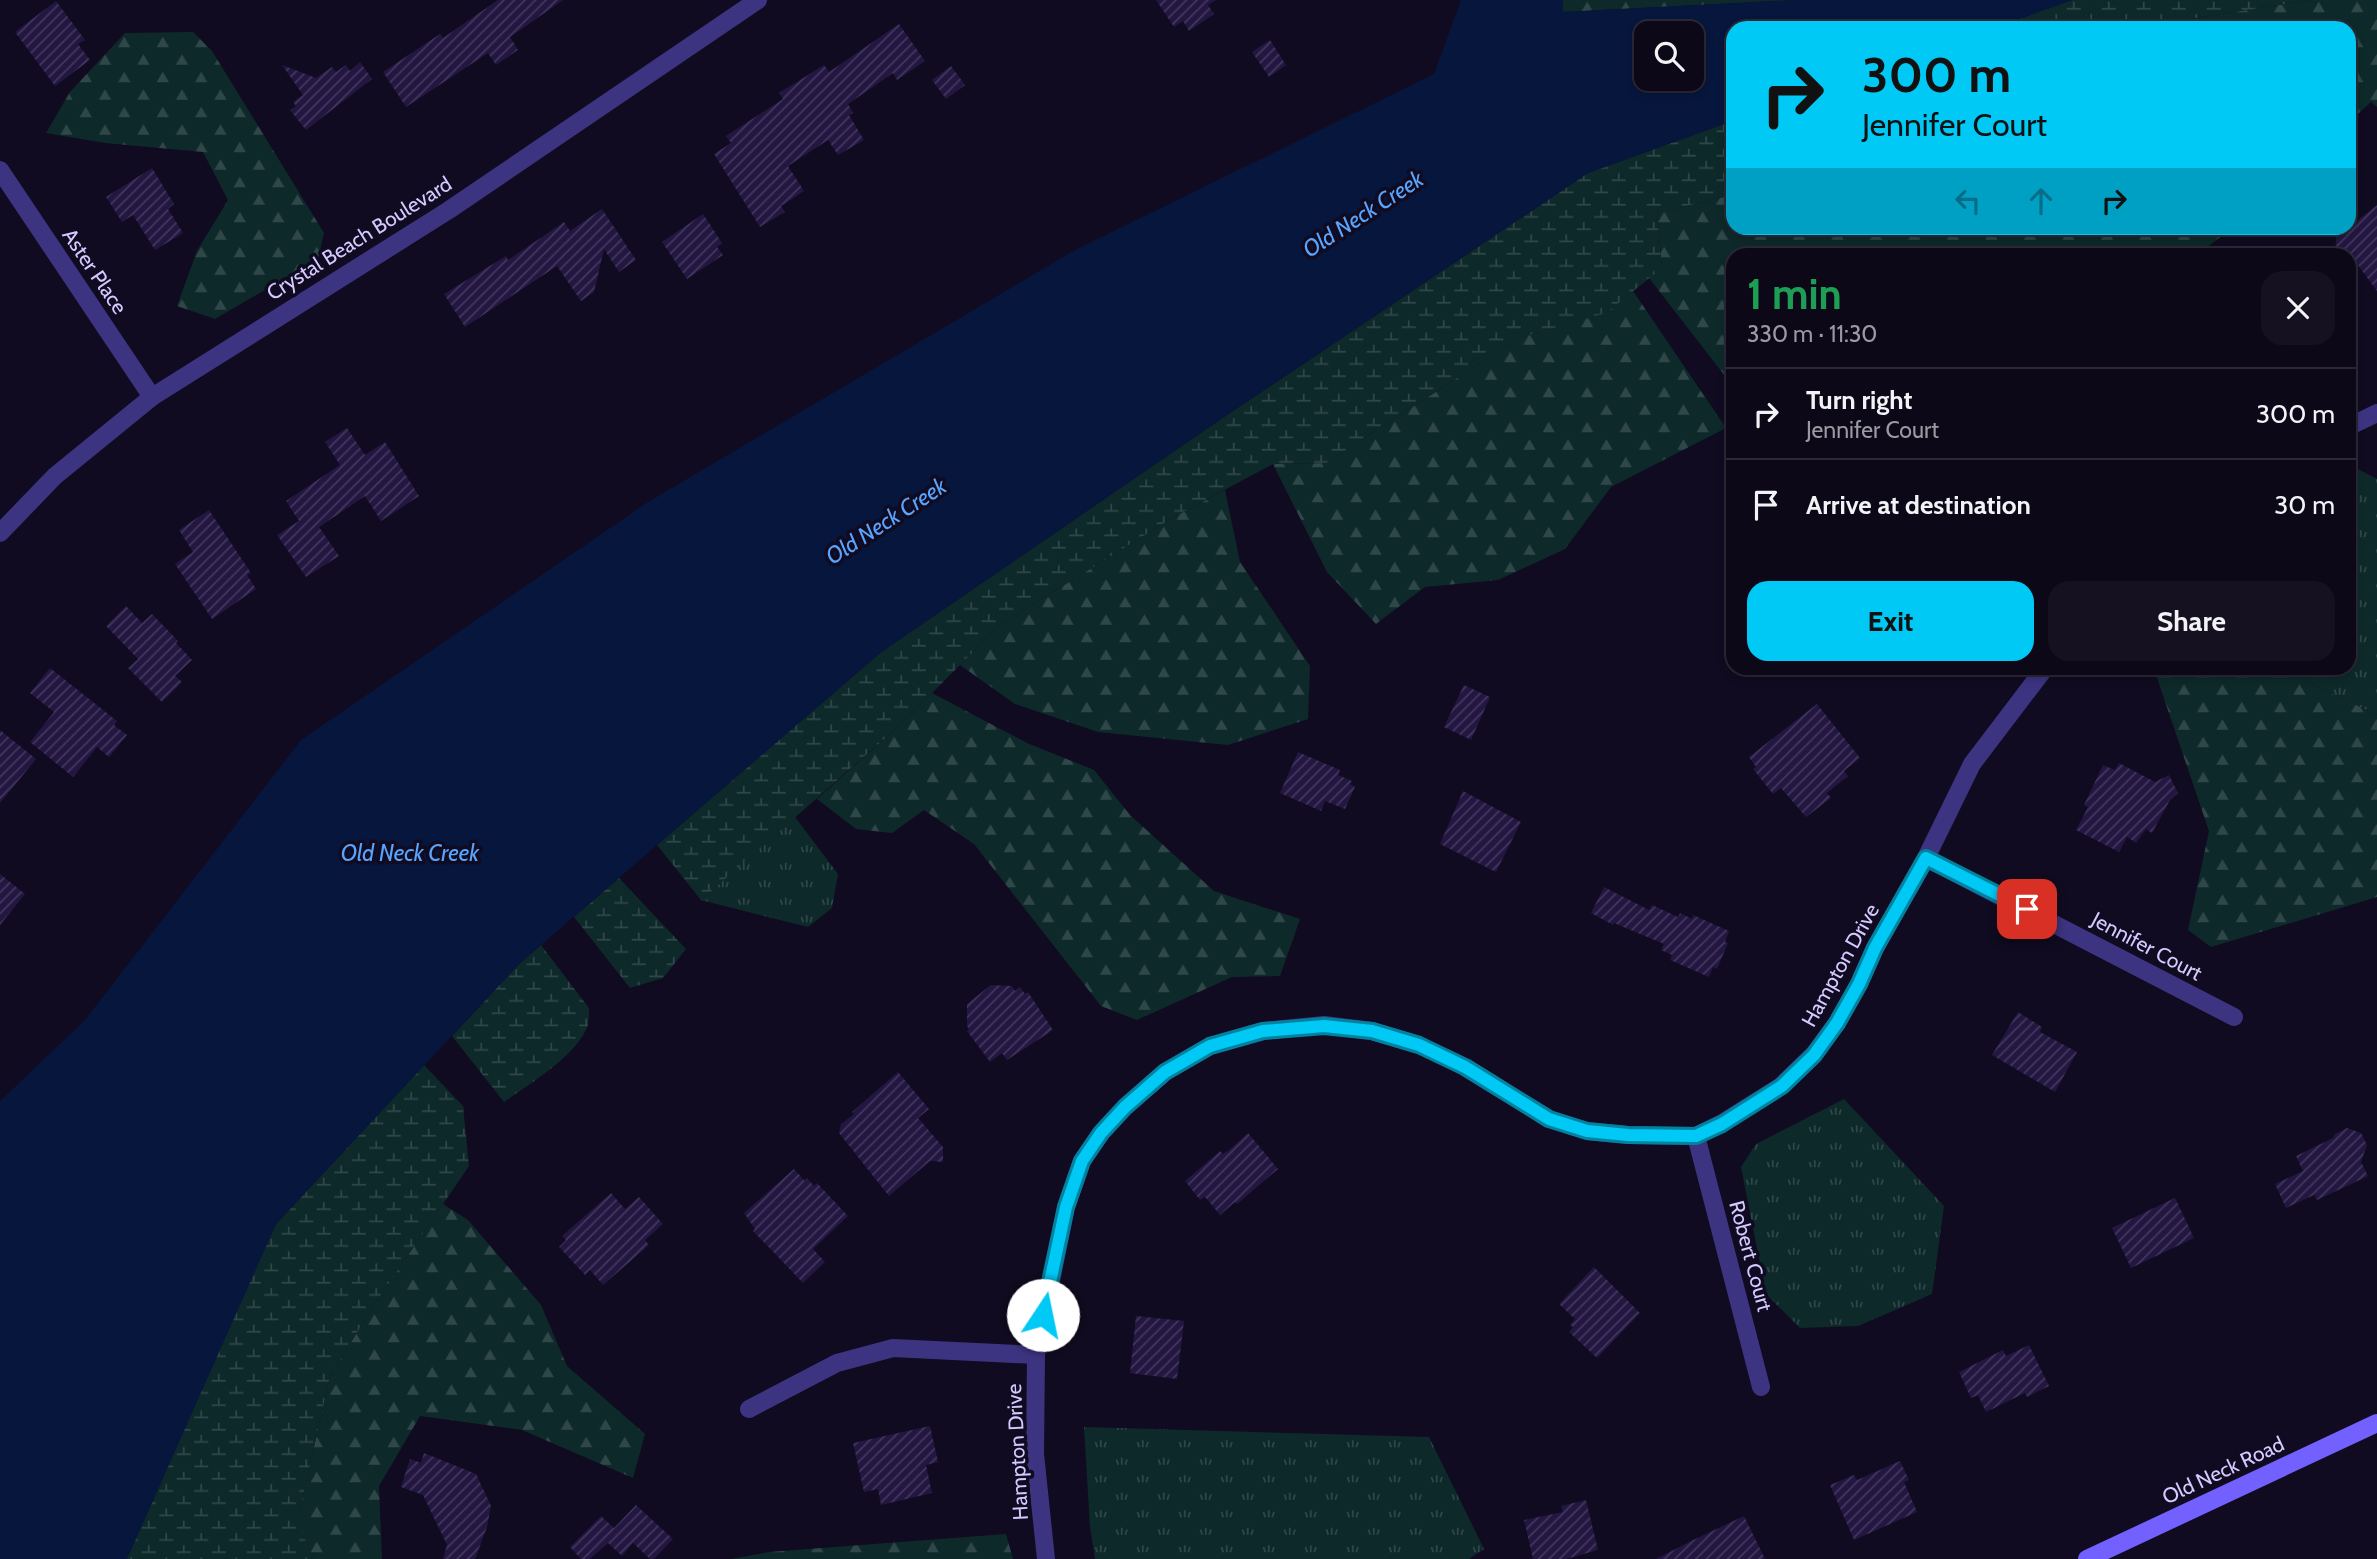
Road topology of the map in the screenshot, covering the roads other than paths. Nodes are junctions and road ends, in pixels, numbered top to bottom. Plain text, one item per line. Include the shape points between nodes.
1 (758, 0) edge
2 (0, 170) edge
3 (152, 397) junction
4 (2377, 413) edge
5 (2356, 423) edge
6 (0, 534) edge
7 (2040, 675) edge
8 (1926, 858) junction
9 (2234, 1017) dead end
10 (1696, 1136) junction
11 (1036, 1355) junction
12 (1761, 1387) dead end
13 (749, 1409) dead end
14 (2376, 1425) edge
15 (1046, 1559) edge
16 (2087, 1559) edge

1 - 3 street, Crystal Beach Boulevard via 449,209
2 - 3 street, Aster Place
3 - 6 street, Crystal Beach Boulevard via 55,477
4 - 5 street
7 - 8 street, Hampton Drive via 1972,764
8 - 9 street, Jennifer Court
8 - 10 street, Hampton Drive via 1837,1023 1814,1055 1782,1086
10 - 11 street, Hampton Drive via 1587,1131 1549,1119 1465,1067 1419,1045 1372,1031 1324,1026 1263,1031 1210,1046 1165,1072 1125,1107 1082,1161 1066,1207
10 - 12 street, Robert Court
11 - 13 street via 893,1348 837,1363
11 - 15 street, Hampton Drive via 1035,1454
14 - 16 street, Old Neck Road

